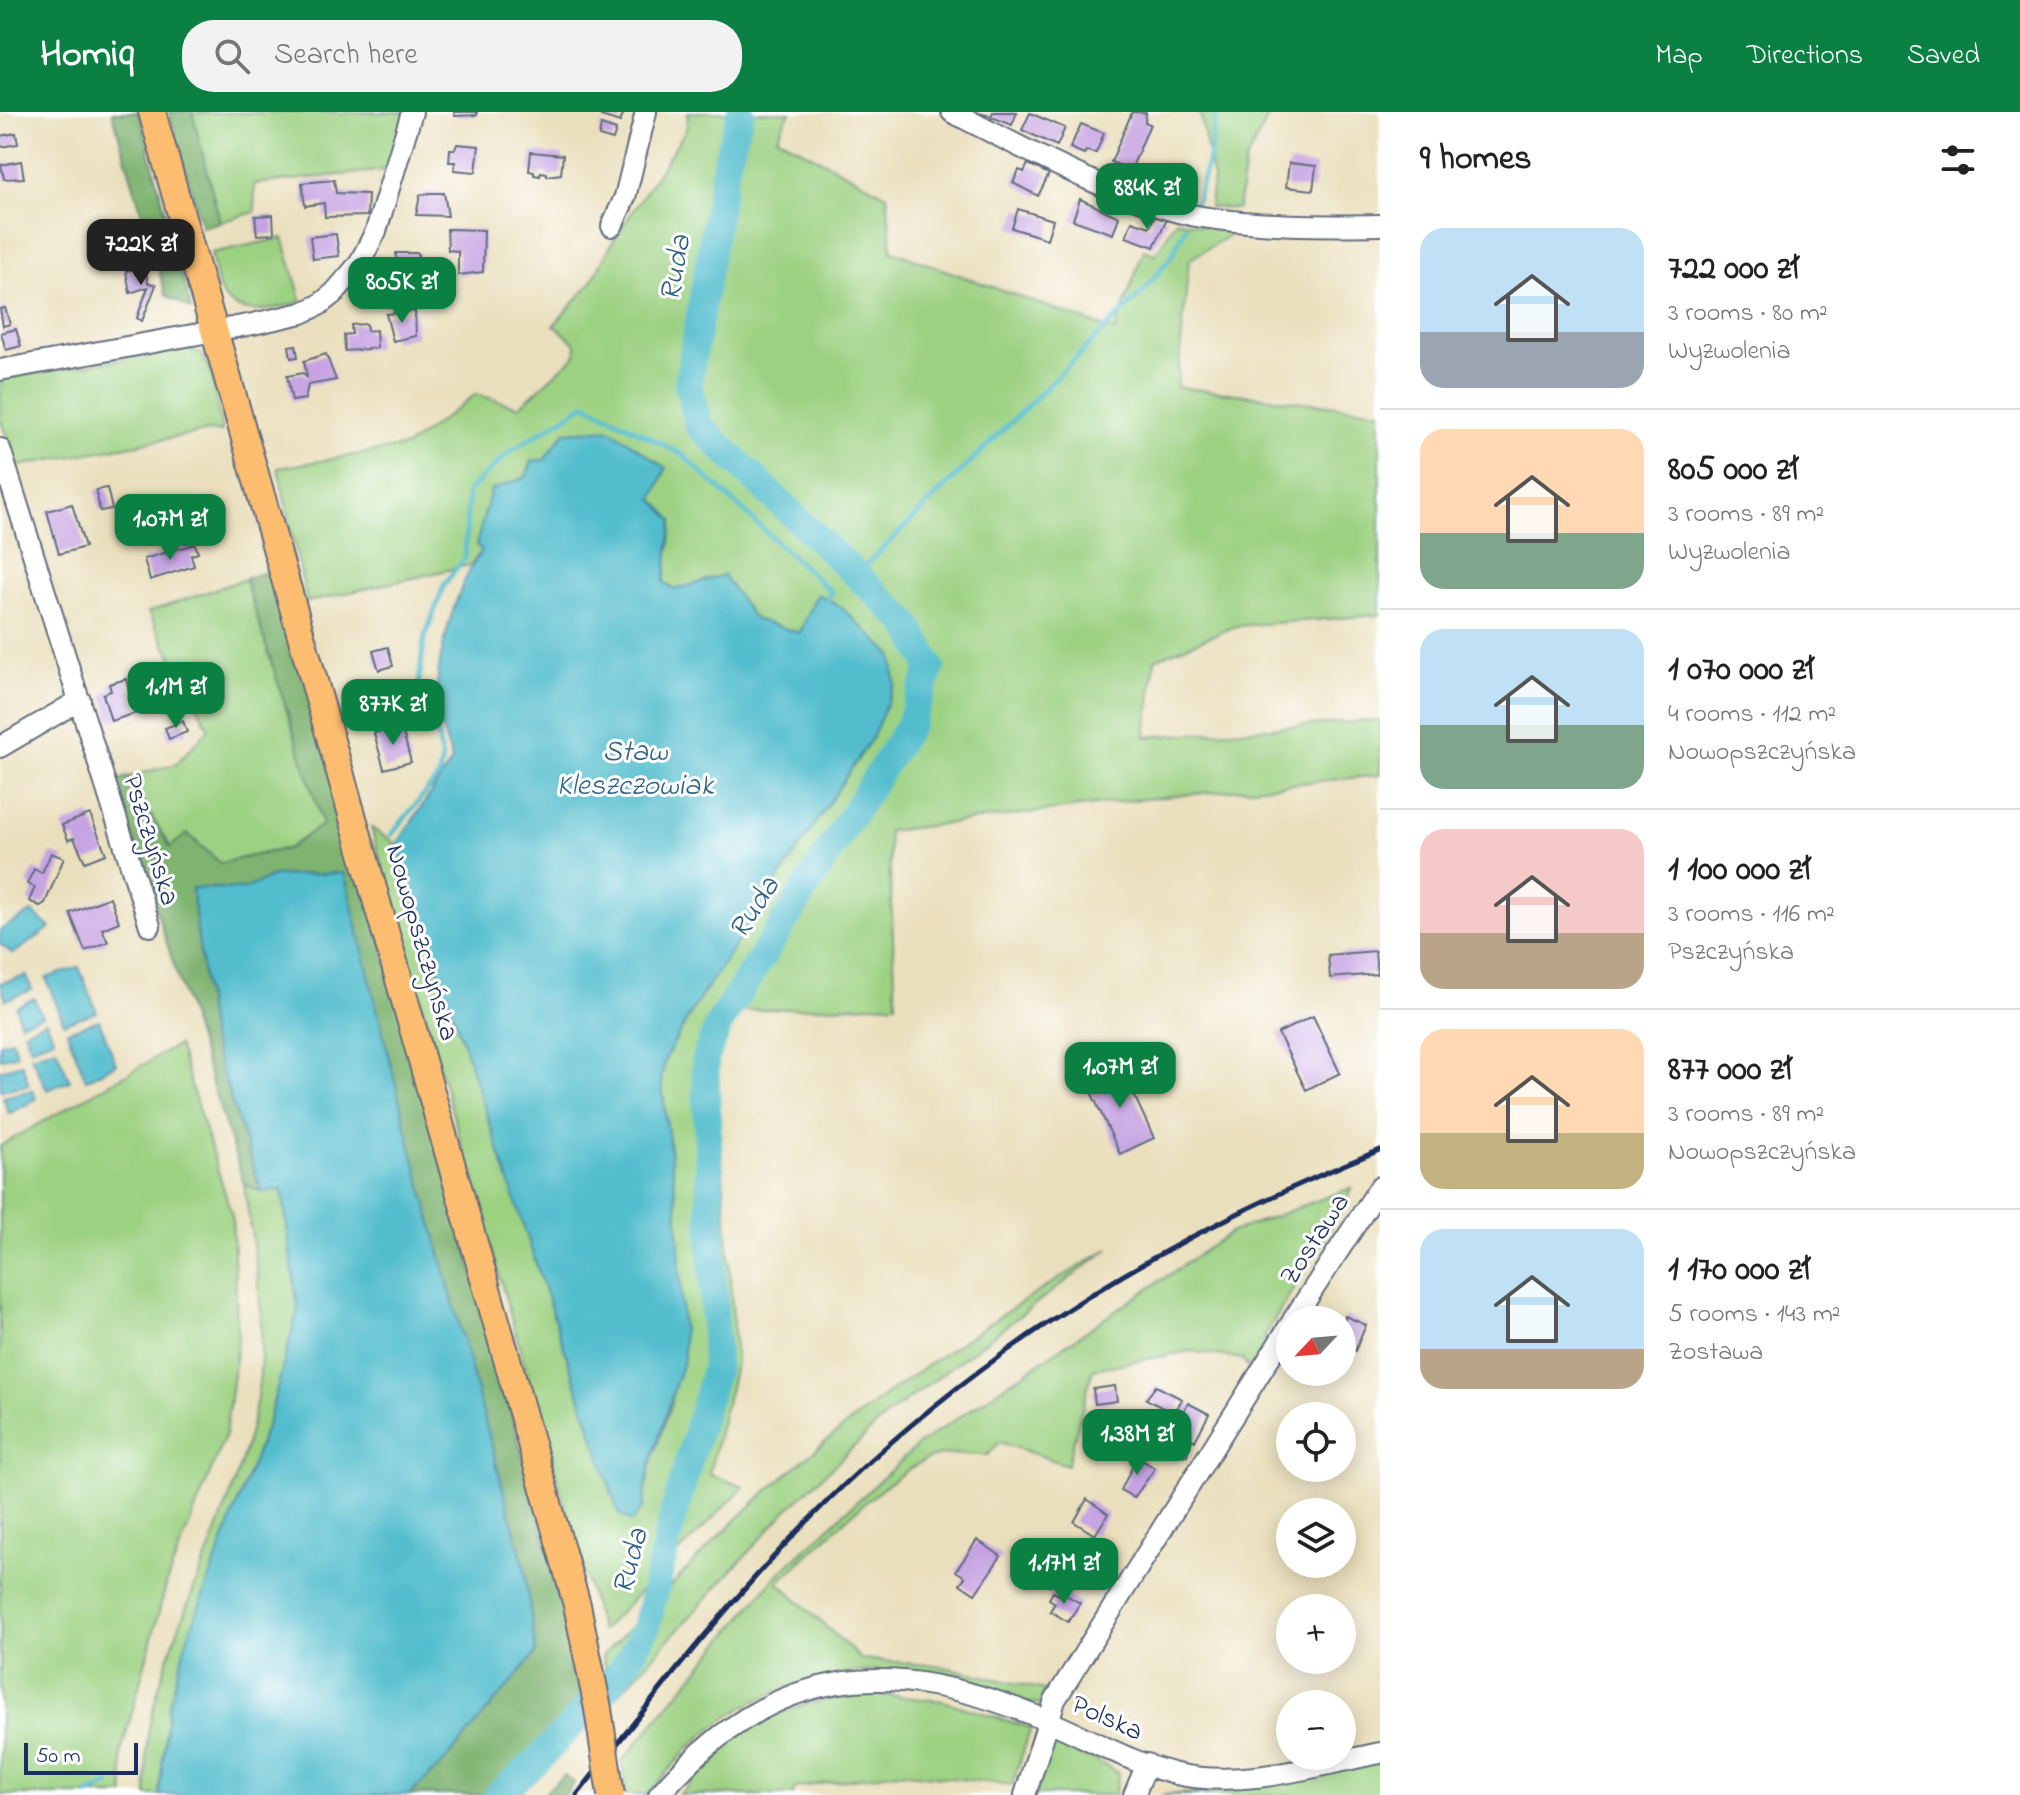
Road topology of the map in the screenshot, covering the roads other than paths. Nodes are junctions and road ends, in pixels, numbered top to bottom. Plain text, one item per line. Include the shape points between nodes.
1 (152, 112) edge
2 (412, 112) edge
3 (646, 112) edge
4 (952, 112) edge
5 (1380, 225) edge
6 (612, 226) dead end
7 (214, 331) junction
8 (0, 370) edge
9 (0, 449) edge
10 (80, 700) junction
11 (0, 747) edge
12 (150, 926) dead end
13 (1380, 1187) edge
14 (1302, 1306) edge
15 (1276, 1346) edge
16 (1046, 1720) junction
17 (1380, 1753) edge
18 (1147, 1764) junction
19 (611, 1795) edge
20 (659, 1795) edge
21 (1025, 1795) edge
22 (1134, 1795) edge

1 - 7 main road, Nowopszczyńska
2 - 7 street via 376,231 359,264 334,293 302,313
3 - 6 street via 625,197
4 - 5 street via 1040,157 1169,209 1245,221
7 - 8 street
7 - 19 main road, Nowopszczyńska, bridge via 577,1605
9 - 10 street, Pszczyńska
10 - 11 street
10 - 12 street, Pszczyńska
13 - 14 street, Zostawa
15 - 16 street, Zostawa
16 - 18 street, Polska
16 - 20 street, Polska via 936,1683 881,1678 836,1683 790,1696 736,1723 705,1746
16 - 21 street, Zostawa
17 - 18 street, Polska via 1240,1779 1208,1779
18 - 22 street, Polska

